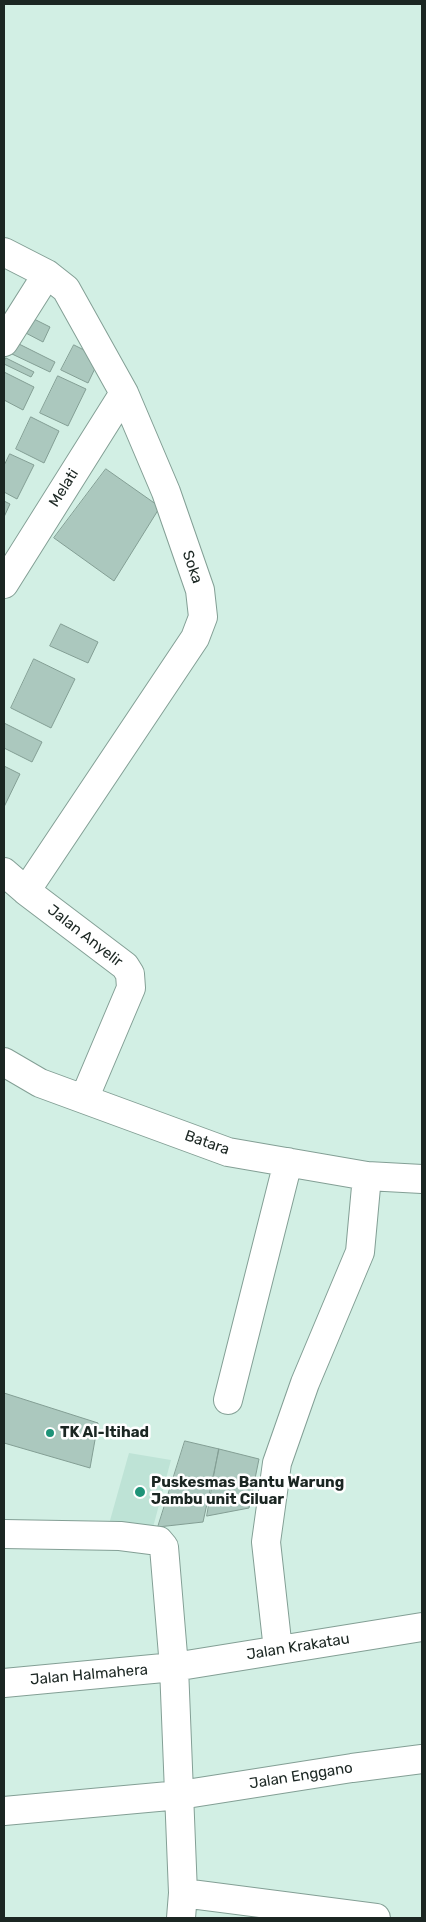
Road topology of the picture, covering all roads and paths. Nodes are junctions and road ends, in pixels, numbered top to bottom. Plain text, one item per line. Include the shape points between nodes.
1 (4, 252) edge
2 (47, 274) junction
3 (4, 342) edge
4 (124, 393) junction
5 (4, 584) edge
6 (4, 872) edge
7 (26, 891) junction
8 (4, 1062) edge
9 (84, 1099) junction
10 (288, 1162) junction
11 (367, 1176) junction
12 (422, 1179) edge
13 (228, 1400) dead end
14 (4, 1534) edge
15 (422, 1627) edge
16 (278, 1650) junction
17 (174, 1667) junction
18 (4, 1683) edge
19 (422, 1760) edge
20 (180, 1795) junction
21 (4, 1811) edge
22 (182, 1906) edge
23 (376, 1918) edge

1 - 2 street, Soka
2 - 3 street
2 - 4 street, Soka via 66,289
4 - 5 street, Melati
4 - 7 street, Soka via 166,492 200,590 203,617 196,638
6 - 7 street, Jalan Anyelir
7 - 9 street, Jalan Anyelir via 125,966 130,974 131,988
8 - 9 street, Batara via 40,1083
9 - 10 street, Batara via 228,1152
10 - 11 street, Batara
10 - 13 street
11 - 12 street, Batara
11 - 16 street via 360,1252 305,1383 277,1463 266,1542
14 - 17 street via 120,1536 159,1541 164,1547
15 - 16 street, Jalan Krakatau
16 - 17 street, Jalan Krakatau
17 - 18 street, Jalan Halmahera
17 - 20 street
19 - 20 street, Jalan Enggano
20 - 21 street, Jalan Enggano
20 - 22 street
22 - 23 street

